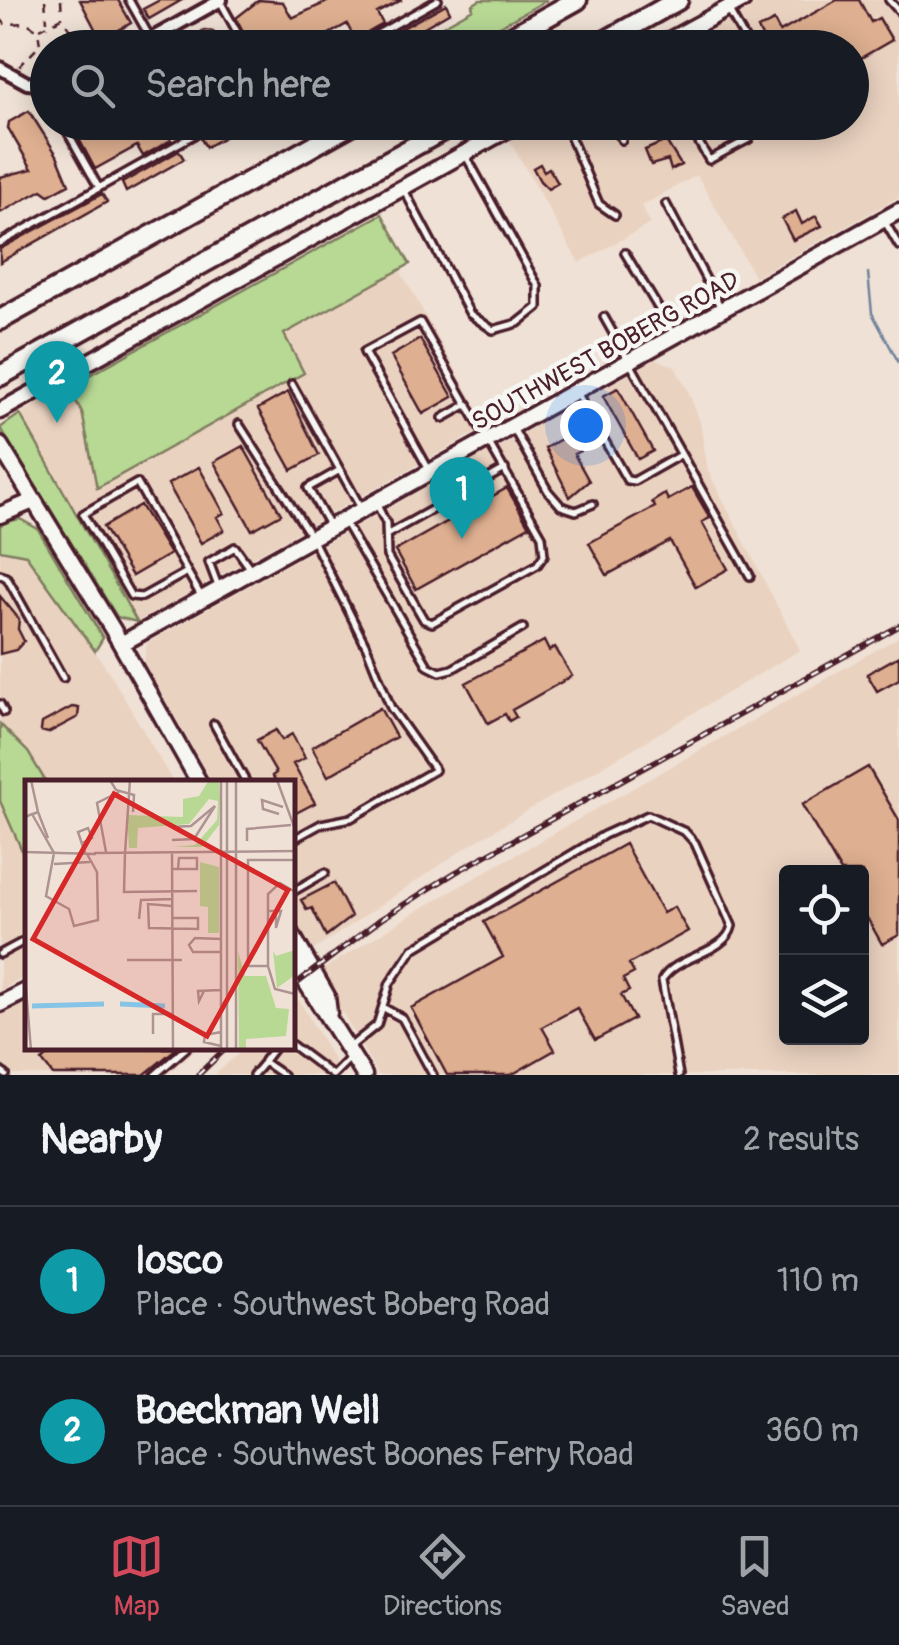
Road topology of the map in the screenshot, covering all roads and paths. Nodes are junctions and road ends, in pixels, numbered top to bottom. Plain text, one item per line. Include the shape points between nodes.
1 (46, 0) edge
2 (61, 0) edge
3 (130, 0) edge
4 (221, 0) edge
5 (577, 0) edge
6 (678, 0) edge
7 (743, 0) edge
8 (888, 0) edge
9 (434, 1) edge
10 (728, 8) junction
11 (899, 11) edge
12 (48, 12) junction
13 (0, 18) edge
14 (62, 18) junction
15 (55, 19) junction
16 (46, 22) junction
17 (38, 30) joint
18 (71, 30) edge
19 (145, 30) edge
20 (166, 30) edge
21 (237, 30) edge
22 (384, 30) edge
23 (523, 30) edge
24 (625, 30) edge
25 (688, 30) edge
26 (740, 30) edge
27 (30, 53) edge
28 (0, 68) edge
29 (14, 78) junction
30 (30, 81) edge
31 (72, 140) edge
32 (185, 140) edge
33 (324, 140) edge
34 (426, 140) edge
35 (489, 140) edge
36 (572, 140) edge
37 (697, 140) edge
38 (747, 140) edge
39 (464, 154) junction
40 (99, 188) junction
41 (404, 188) junction
42 (666, 204) dead end
43 (899, 211) edge
44 (616, 215) dead end
45 (884, 220) junction
46 (0, 243) edge
47 (899, 246) edge
48 (626, 252) dead end
49 (722, 311) junction
50 (604, 318) dead end
51 (0, 320) edge
52 (676, 337) junction
53 (628, 363) junction
54 (0, 376) edge
55 (292, 384) dead end
56 (576, 392) junction
57 (468, 404) junction
58 (0, 411) edge
59 (443, 418) dead end
60 (239, 424) dead end
61 (512, 427) junction
62 (490, 440) junction
63 (1, 446) edge
64 (681, 455) junction
65 (506, 468) junction
66 (340, 470) junction
67 (431, 472) junction
68 (32, 502) junction
69 (593, 504) dead end
70 (369, 506) junction
71 (0, 514) edge
72 (337, 524) junction
73 (388, 534) junction
74 (312, 538) junction
75 (252, 571) junction
76 (187, 572) junction
77 (0, 574) edge
78 (750, 576) dead end
79 (220, 589) junction
80 (202, 599) junction
81 (524, 628) dead end
82 (121, 644) junction
83 (64, 678) dead end
84 (0, 704) edge
85 (4, 712) dead end
86 (214, 724) dead end
87 (199, 780) edge
88 (245, 780) edge
89 (295, 838) edge
90 (325, 874) dead end
91 (295, 890) edge
92 (295, 940) edge
93 (25, 942) edge
94 (0, 954) edge
95 (295, 965) edge
96 (25, 992) edge
97 (0, 1004) edge
98 (384, 1008) junction
99 (329, 1013) junction
100 (295, 1046) edge
101 (184, 1050) edge
102 (273, 1050) edge
103 (350, 1052) junction
104 (264, 1062) junction
105 (155, 1075) edge
106 (253, 1075) edge
107 (283, 1075) edge
108 (332, 1075) edge
109 (364, 1075) edge
110 (433, 1075) edge
111 (679, 1075) edge

1 - 12 path
2 - 14 path
3 - 19 lane
4 - 20 street
4 - 21 lane
5 - 23 highway
6 - 24 highway
7 - 10 street
8 - 11 lane
9 - 22 lane
10 - 25 street
10 - 26 lane
12 - 15 path
12 - 16 path
13 - 17 path
14 - 15 path
14 - 18 path
15 - 16 path
16 - 17 path
27 - 29 path
28 - 29 street
29 - 30 street
31 - 40 lane
32 - 40 lane
33 - 51 highway
34 - 54 highway
35 - 39 street
36 - 44 lane via 599,204
37 - 38 lane via 709,160
39 - 41 street
39 - 41 lane via 538,286 538,306 518,323 493,330 470,314
40 - 46 lane
41 - 58 street
42 - 49 lane
43 - 45 street, SOUTHWEST BOBERG ROAD
45 - 47 lane
45 - 49 street, SOUTHWEST BOBERG ROAD
48 - 52 lane
49 - 52 street, SOUTHWEST BOBERG ROAD
50 - 53 lane
52 - 53 street, SOUTHWEST BOBERG ROAD
53 - 56 street, SOUTHWEST BOBERG ROAD
53 - 64 lane
55 - 66 lane
56 - 61 street, SOUTHWEST BOBERG ROAD
56 - 64 lane via 627,480
57 - 59 lane
57 - 62 lane
57 - 67 lane via 420,322 364,352
60 - 74 lane
61 - 62 street, SOUTHWEST BOBERG ROAD
61 - 69 lane via 560,506 576,511
62 - 65 lane
62 - 67 street, SOUTHWEST BOBERG ROAD
63 - 68 street
64 - 78 lane
65 - 73 lane
65 - 73 lane via 542,536 544,555 537,565 432,623 424,620 388,556
66 - 70 lane
66 - 72 lane via 308,488
67 - 70 street, SOUTHWEST BOBERG ROAD
68 - 71 street
68 - 82 street
70 - 72 street, SOUTHWEST BOBERG ROAD
70 - 73 lane
72 - 74 street, SOUTHWEST BOBERG ROAD
72 - 81 lane via 428,666 452,669
74 - 75 street, SOUTHWEST BOBERG ROAD
74 - 89 lane via 392,708 435,770 351,818
75 - 79 street, SOUTHWEST BOBERG ROAD
75 - 79 lane via 235,548 209,562
76 - 76 lane via 137,483 83,514 131,596 142,597
76 - 80 lane
77 - 83 lane
79 - 80 street, SOUTHWEST BOBERG ROAD
80 - 82 street, SOUTHWEST BOBERG ROAD
82 - 87 street
84 - 85 lane
86 - 88 lane
90 - 91 lane
92 - 99 street via 327,996
93 - 94 lane
95 - 99 street
96 - 97 street
98 - 103 lane via 372,1032
98 - 110 lane via 402,1018
98 - 111 lane via 390,983 413,948 648,815 695,844 732,926 724,940 672,967 662,980
99 - 103 street
100 - 108 lane
101 - 105 lane
102 - 104 lane
103 - 108 lane
103 - 109 street
104 - 106 lane
104 - 107 lane

